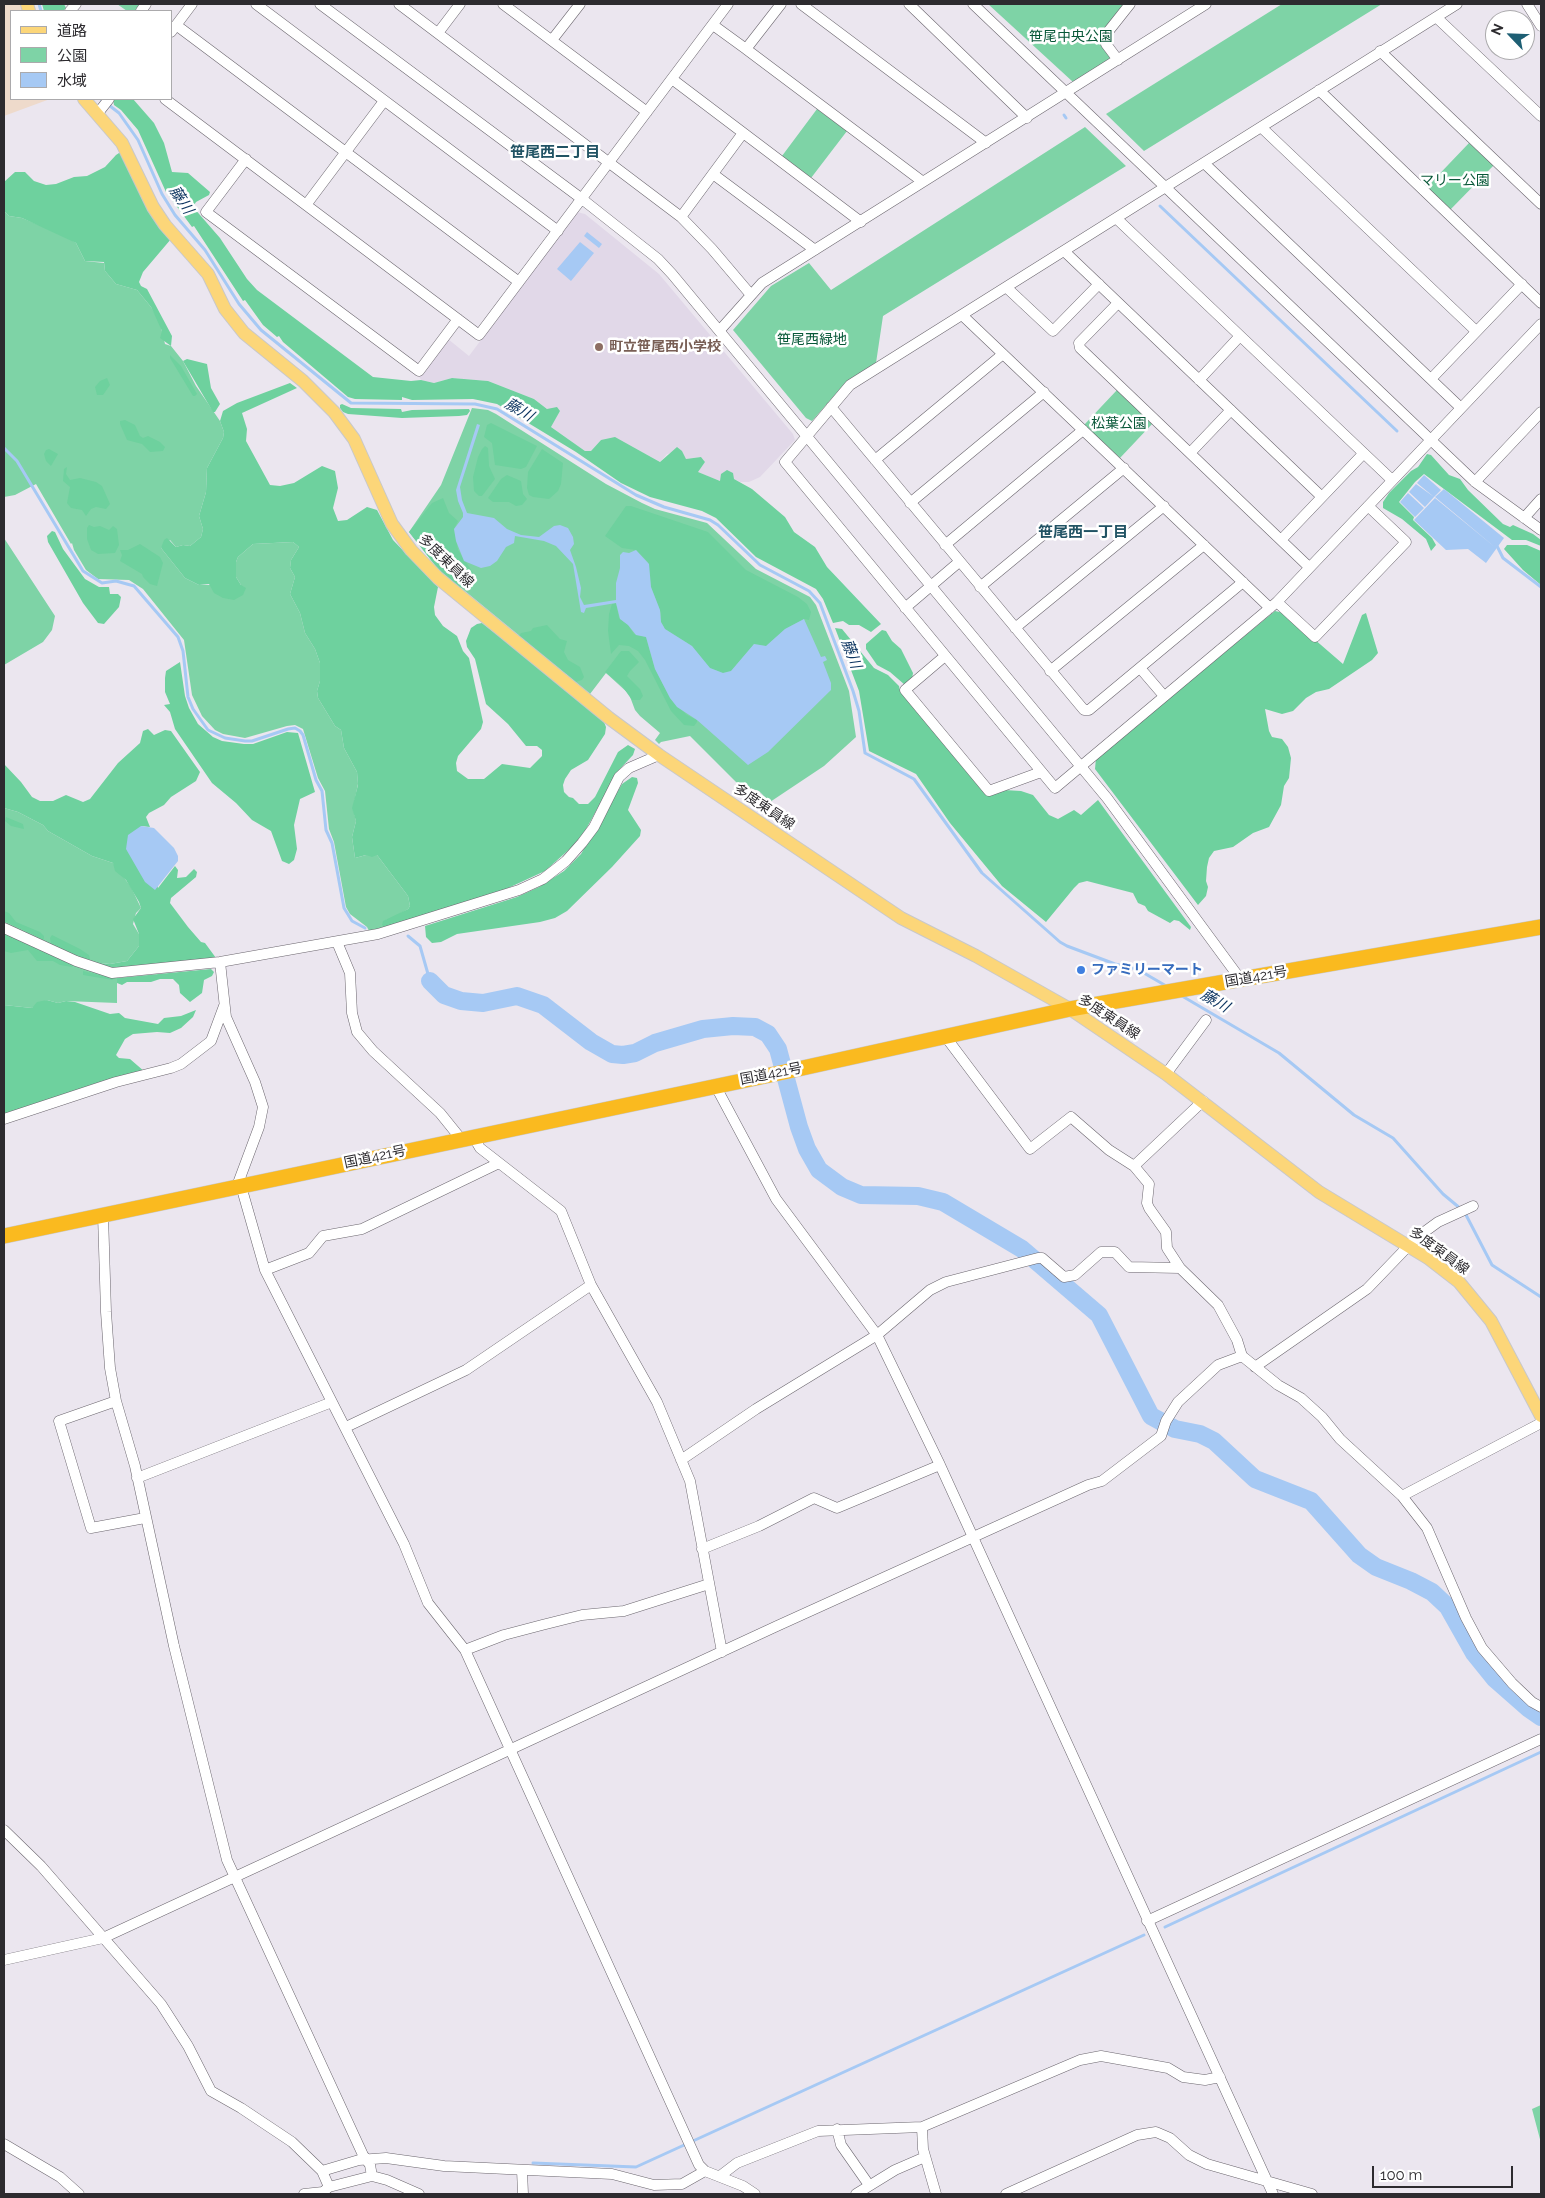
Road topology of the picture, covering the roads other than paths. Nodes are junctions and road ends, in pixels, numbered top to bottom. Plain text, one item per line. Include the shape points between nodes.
1 (192, 4) edge
2 (256, 4) edge
3 (320, 4) edge
4 (399, 4) edge
5 (460, 4) edge
6 (503, 4) edge
7 (580, 4) edge
8 (728, 4) edge
9 (781, 4) edge
10 (802, 4) edge
11 (909, 4) edge
12 (973, 4) edge
13 (1130, 4) edge
14 (1206, 4) edge
15 (1457, 4) edge
16 (1527, 4) edge
17 (1436, 17) junction
18 (713, 25) junction
19 (1541, 26) edge
20 (174, 29) edge
21 (438, 33) junction
22 (552, 40) junction
23 (746, 49) junction
24 (1380, 52) junction
25 (1118, 60) junction
26 (672, 80) junction
27 (1319, 90) junction
28 (1066, 93) junction
29 (85, 100) edge
30 (108, 100) edge
31 (166, 100) edge
32 (384, 101) junction
33 (100, 111) junction
34 (647, 112) junction
35 (1541, 116) edge
36 (1027, 118) junction
37 (1261, 127) junction
38 (744, 132) junction
39 (986, 143) junction
40 (346, 153) junction
41 (246, 159) junction
42 (609, 162) junction
43 (1204, 163) junction
44 (713, 174) junction
45 (923, 182) junction
46 (1165, 188) junction
47 (582, 199) junction
48 (1541, 204) edge
49 (306, 205) junction
50 (681, 217) junction
51 (1116, 218) junction
52 (861, 222) junction
53 (558, 231) junction
54 (815, 250) junction
55 (1064, 251) junction
56 (519, 282) junction
57 (1099, 284) junction
58 (1522, 284) junction
59 (1006, 287) junction
60 (751, 296) junction
61 (1118, 302) junction
62 (1541, 302) edge
63 (962, 315) junction
64 (458, 319) junction
65 (1541, 324) edge
66 (720, 330) junction
67 (1476, 331) junction
68 (1240, 336) junction
69 (1003, 354) junction
70 (1430, 379) junction
71 (1199, 380) junction
72 (1044, 392) junction
73 (831, 407) junction
74 (1461, 408) junction
75 (1230, 410) junction
76 (1541, 412) edge
77 (1083, 430) junction
78 (806, 435) junction
79 (1430, 439) junction
80 (1190, 453) junction
81 (1363, 454) junction
82 (875, 460) junction
83 (1124, 468) junction
84 (1392, 480) junction
85 (1474, 482) junction
86 (1322, 497) junction
87 (1541, 499) edge
88 (910, 502) junction
89 (1164, 506) junction
90 (1368, 506) junction
91 (1524, 518) junction
92 (1541, 530) edge
93 (1281, 540) junction
94 (1204, 544) junction
95 (945, 545) junction
96 (959, 562) junction
97 (1309, 567) junction
98 (1244, 582) junction
99 (932, 586) junction
100 (980, 587) junction
101 (1273, 605) junction
102 (905, 608) junction
103 (1015, 628) junction
104 (945, 656) junction
105 (1140, 668) junction
106 (1050, 671) junction
107 (1164, 696) junction
108 (659, 755) junction
109 (1081, 766) junction
110 (1041, 772) junction
111 (1541, 927) edge
112 (4, 928) edge
113 (336, 942) junction
114 (220, 962) junction
115 (1241, 980) junction
116 (224, 1006) junction
117 (1070, 1009) junction
118 (1206, 1020) dead end
119 (945, 1036) junction
120 (1166, 1074) junction
121 (715, 1085) junction
122 (1203, 1101) junction
123 (4, 1119) edge
124 (467, 1138) junction
125 (499, 1163) junction
126 (1134, 1166) junction
127 (239, 1186) junction
128 (1471, 1206) dead end
129 (103, 1215) junction
130 (4, 1236) edge
131 (1408, 1245) junction
132 (1180, 1268) junction
133 (265, 1270) junction
134 (591, 1285) junction
135 (877, 1334) junction
136 (1242, 1356) junction
137 (1255, 1366) junction
138 (116, 1400) junction
139 (332, 1402) junction
140 (1541, 1416) edge
141 (1541, 1423) edge
142 (346, 1427) junction
143 (681, 1460) junction
144 (940, 1465) junction
145 (137, 1478) junction
146 (1402, 1496) junction
147 (144, 1518) junction
148 (972, 1538) junction
149 (702, 1549) junction
150 (709, 1584) junction
151 (465, 1650) junction
152 (722, 1652) junction
153 (1541, 1707) edge
154 (1541, 1739) edge
155 (509, 1750) junction
156 (4, 1830) edge
157 (235, 1878) junction
158 (1147, 1921) junction
159 (103, 1938) junction
160 (4, 1960) edge
161 (1220, 2077) junction
162 (922, 2127) junction
163 (837, 2129) junction
164 (4, 2144) edge
165 (925, 2157) junction
166 (367, 2159) junction
167 (522, 2170) junction
168 (322, 2171) junction
169 (705, 2171) junction
170 (372, 2176) junction
171 (720, 2176) junction
172 (1267, 2181) junction
173 (869, 2186) junction
174 (325, 2191) edge
175 (79, 2194) edge
176 (304, 2194) edge
177 (419, 2194) edge
178 (523, 2194) edge
179 (755, 2194) edge
180 (856, 2194) edge
181 (936, 2194) edge
182 (1006, 2194) edge
183 (1274, 2194) edge
184 (1312, 2194) edge

1 - 20 street
2 - 32 street
3 - 47 street
4 - 21 street
5 - 21 street
6 - 22 street
7 - 22 street
8 - 18 street
9 - 23 street
10 - 39 street
11 - 36 street
12 - 28 street
13 - 25 street via 1107,33 1106,44
14 - 25 street
15 - 17 street
16 - 19 street
17 - 24 street
17 - 35 street
18 - 23 street
18 - 26 street
20 - 40 street
21 - 42 street
22 - 34 street
23 - 45 street
24 - 27 street
24 - 48 street
25 - 28 street
26 - 34 street
26 - 38 street
27 - 37 street
27 - 58 street
28 - 36 street
28 - 46 street
29 - 33 main road, 多度東員線
30 - 33 street
31 - 41 street
32 - 40 street
32 - 53 street
33 - 108 main road, 多度東員線 via 122,143 153,207 208,274 225,309 244,333 303,381 334,412 354,439 392,524 411,550 438,578
34 - 42 street
36 - 39 street
37 - 43 street
37 - 67 street
38 - 44 street
38 - 52 street
39 - 45 street
40 - 49 street
40 - 56 street
41 - 49 street
41 - 64 street via 206,212 419,371
42 - 47 street
42 - 50 street
43 - 46 street
43 - 70 street
44 - 50 street
44 - 54 street
45 - 52 street
46 - 51 street
46 - 79 street
47 - 53 street
47 - 66 street via 658,259
49 - 64 street
50 - 60 street
51 - 55 street
51 - 68 street
52 - 54 street
53 - 56 street
54 - 60 street via 762,284
55 - 57 street
55 - 59 street
56 - 64 street via 479,335
57 - 59 street via 1053,331
57 - 61 street
58 - 62 street
58 - 67 street
59 - 63 street
60 - 66 street
61 - 71 street
61 - 80 street via 1079,343 1080,348
63 - 69 street
63 - 73 street via 850,384
65 - 74 street
66 - 78 street
67 - 70 street
68 - 71 street
68 - 81 street
69 - 72 street
69 - 82 street
70 - 74 street
71 - 75 street
72 - 77 street
72 - 88 street
73 - 78 street
73 - 82 street
74 - 79 street
75 - 80 street
75 - 86 street
76 - 85 street
77 - 83 street
77 - 95 street
78 - 99 street
78 - 102 street via 785,462
79 - 84 street
79 - 85 street
80 - 93 street
81 - 84 street
81 - 86 street
82 - 88 street
83 - 89 street
83 - 100 street
84 - 90 street
85 - 91 street
86 - 93 street
87 - 91 street
88 - 95 street
89 - 94 street
89 - 103 street
90 - 97 street
90 - 101 street via 1406,542 1315,637
91 - 92 street
93 - 97 street
94 - 98 street
94 - 106 street
95 - 96 street
96 - 99 street
96 - 100 street
97 - 101 street
98 - 101 street
98 - 105 street
99 - 102 street
99 - 109 street
100 - 103 street
101 - 107 street
102 - 104 street
103 - 106 street
104 - 110 street
104 - 110 street via 905,690 989,791
105 - 106 street via 1087,711
105 - 107 street
107 - 109 street
108 - 113 street via 629,768 620,777 582,843 543,879 519,890 378,934
108 - 117 main road, 多度東員線 via 901,918
109 - 110 street via 1055,788
109 - 115 street
111 - 115 highway, 国道421号
112 - 114 street via 76,961 112,973
113 - 114 street
113 - 124 street via 350,973 352,1013 357,1032 372,1051
114 - 116 street
115 - 117 highway, 国道421号
116 - 123 street via 211,1041 181,1064
116 - 127 street via 263,1107
117 - 119 highway, 国道421号
117 - 120 main road, 多度東員線
118 - 120 street
119 - 121 highway, 国道421号
119 - 126 street via 1030,1149 1071,1117 1109,1150
120 - 122 main road, 多度東員線
121 - 124 highway, 国道421号
121 - 135 street via 776,1199
122 - 126 street
122 - 131 main road, 多度東員線 via 1319,1192
124 - 125 street
124 - 127 highway, 国道421号
125 - 133 street via 362,1229 323,1236 309,1253
125 - 134 street via 561,1211
126 - 132 street via 1149,1184 1148,1208 1166,1232 1167,1248
127 - 129 highway, 国道421号
127 - 133 street
128 - 131 street via 1438,1222
129 - 130 highway, 国道421号
129 - 138 street via 106,1312
131 - 137 street via 1367,1289
131 - 140 main road, 多度東員線 via 1459,1282 1477,1302 1491,1321
132 - 135 street via 1130,1267 1115,1252 1101,1252 1075,1275 1064,1277 1038,1258 946,1282 930,1290
132 - 136 street via 1218,1305
133 - 139 street
134 - 142 street via 466,1370
134 - 143 street via 657,1402
135 - 143 street
135 - 144 street
136 - 137 street
136 - 148 street via 1218,1364 1178,1402 1161,1436 1102,1481
137 - 146 street via 1278,1385 1302,1398 1340,1439
138 - 145 street
138 - 147 street via 59,1421 91,1528
139 - 142 street
139 - 145 street
141 - 146 street
142 - 151 street via 404,1544 428,1603
143 - 149 street via 690,1481
144 - 148 street
144 - 149 street via 837,1508 814,1498 759,1526
145 - 147 street
146 - 153 street via 1427,1528 1482,1648 1512,1683
147 - 157 street via 215,1815
148 - 152 street
148 - 158 street
149 - 150 street
150 - 151 street via 624,1610 582,1615 542,1625
150 - 152 street
151 - 155 street
152 - 155 street
154 - 158 street
155 - 157 street
155 - 169 street via 699,2165
156 - 159 street via 41,1866
157 - 159 street
157 - 166 street
158 - 161 street
159 - 160 street
159 - 168 street via 172,2020 211,2091 283,2135
161 - 162 street via 1205,2080 1183,2077 1168,2068 1101,2056 1080,2060
161 - 172 street
162 - 163 street
162 - 165 street
163 - 171 street via 806,2134 737,2163
163 - 173 street via 841,2145
164 - 175 street via 60,2176
165 - 173 street
165 - 181 street
166 - 167 street
166 - 168 street
166 - 170 street
167 - 169 street via 612,2174 654,2185 682,2184
167 - 178 street
168 - 174 street
169 - 171 street
170 - 174 street
170 - 177 street
171 - 179 street
172 - 182 street via 1206,2164 1156,2132 1137,2135
172 - 183 street
172 - 184 street
173 - 180 street
174 - 176 street

